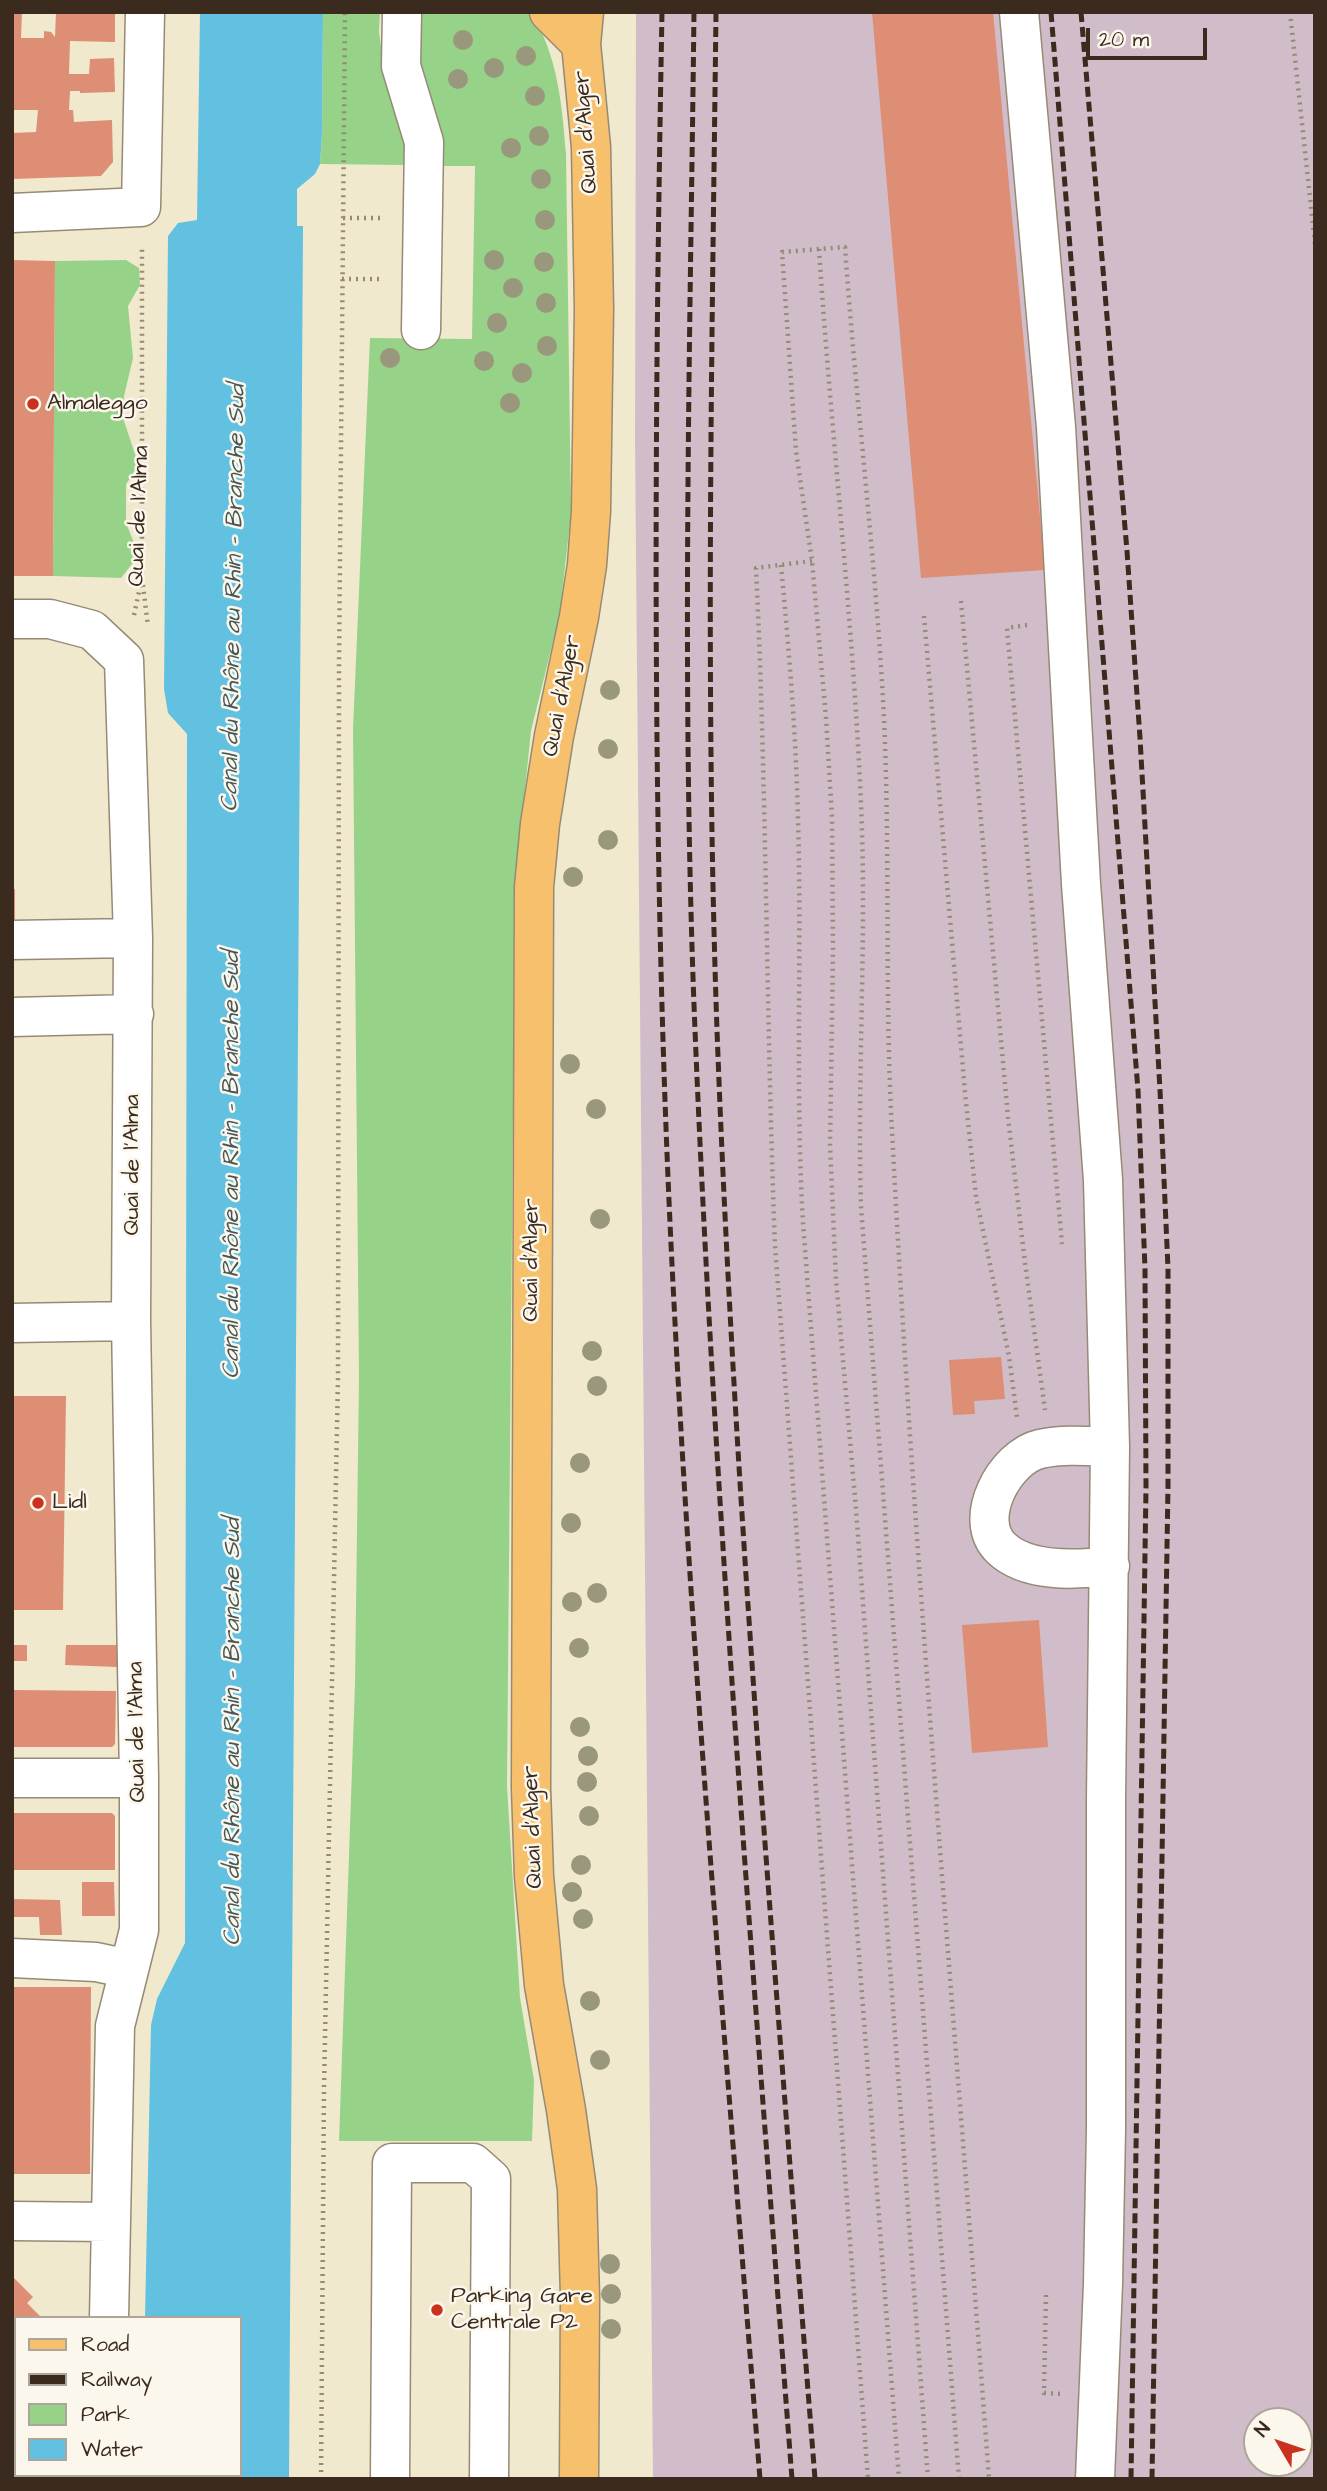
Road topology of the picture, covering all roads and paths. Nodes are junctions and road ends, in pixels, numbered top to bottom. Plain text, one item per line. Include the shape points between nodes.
1 (145, 12) edge
2 (345, 12) edge
3 (402, 12) edge
4 (549, 12) edge
5 (1020, 12) edge
6 (1290, 12) edge
7 (582, 28) edge
8 (141, 208) junction
9 (12, 214) edge
10 (1315, 244) edge
11 (819, 249) junction
12 (421, 330) dead end
13 (812, 561) junction
14 (781, 565) junction
15 (961, 601) dead end
16 (924, 616) dead end
17 (12, 619) edge
18 (1007, 628) dead end
19 (124, 660) junction
20 (133, 938) junction
21 (12, 940) edge
22 (134, 1014) junction
23 (12, 1017) edge
24 (1063, 1257) dead end
25 (131, 1321) junction
26 (12, 1323) edge
27 (1111, 1447) junction
28 (1038, 1452) junction
29 (1110, 1566) junction
30 (12, 1778) edge
31 (139, 1778) junction
32 (12, 1958) edge
33 (130, 1969) junction
34 (12, 2221) edge
35 (110, 2222) junction
36 (109, 2316) edge
37 (321, 2479) edge
38 (390, 2479) edge
39 (489, 2479) edge
40 (579, 2479) edge
41 (868, 2479) edge
42 (899, 2479) edge
43 (928, 2479) edge
44 (958, 2479) edge
45 (989, 2479) edge
46 (1095, 2479) edge

1 - 8 street
2 - 37 path via 338,1377
3 - 12 street via 401,66 424,142
4 - 7 main road, Quai d'Alger
5 - 27 street via 1056,428 1103,1180
6 - 10 path
7 - 40 main road, Quai d'Alger via 591,147 594,442 587,565 554,736 534,887 531,1705 539,1934 577,2189
8 - 9 street
8 - 19 path, Quai de l'Alma via 142,578
11 - 13 path via 782,252 796,451
11 - 44 path via 861,806 862,1230
11 - 45 path via 845,247 884,715 888,1018 898,1236
13 - 14 path
13 - 43 path via 832,817 830,1145 836,1280
14 - 41 path via 757,568 775,1246
14 - 42 path via 793,686 798,821 803,1223
15 - 28 path via 1027,1277
16 - 28 path via 973,1171 1015,1409
17 - 19 street via 50,619 92,630
18 - 24 path
19 - 20 street, Quai de l'Alma
20 - 21 street
20 - 22 street, Quai de l'Alma
22 - 23 street
22 - 25 street, Quai de l'Alma
25 - 26 street
25 - 31 street, Quai de l'Alma
27 - 28 street
27 - 29 street
28 - 29 street via 1009,1468 993,1498 992,1535 1013,1556 1035,1564
29 - 46 street via 1103,2284
30 - 31 street
31 - 33 street, Quai de l'Alma via 139,1930
32 - 33 street via 96,1962
33 - 35 street, Quai de l'Alma via 116,2026
34 - 35 street
35 - 36 street, Quai de l'Alma
38 - 39 street via 392,2163 473,2163 491,2179

